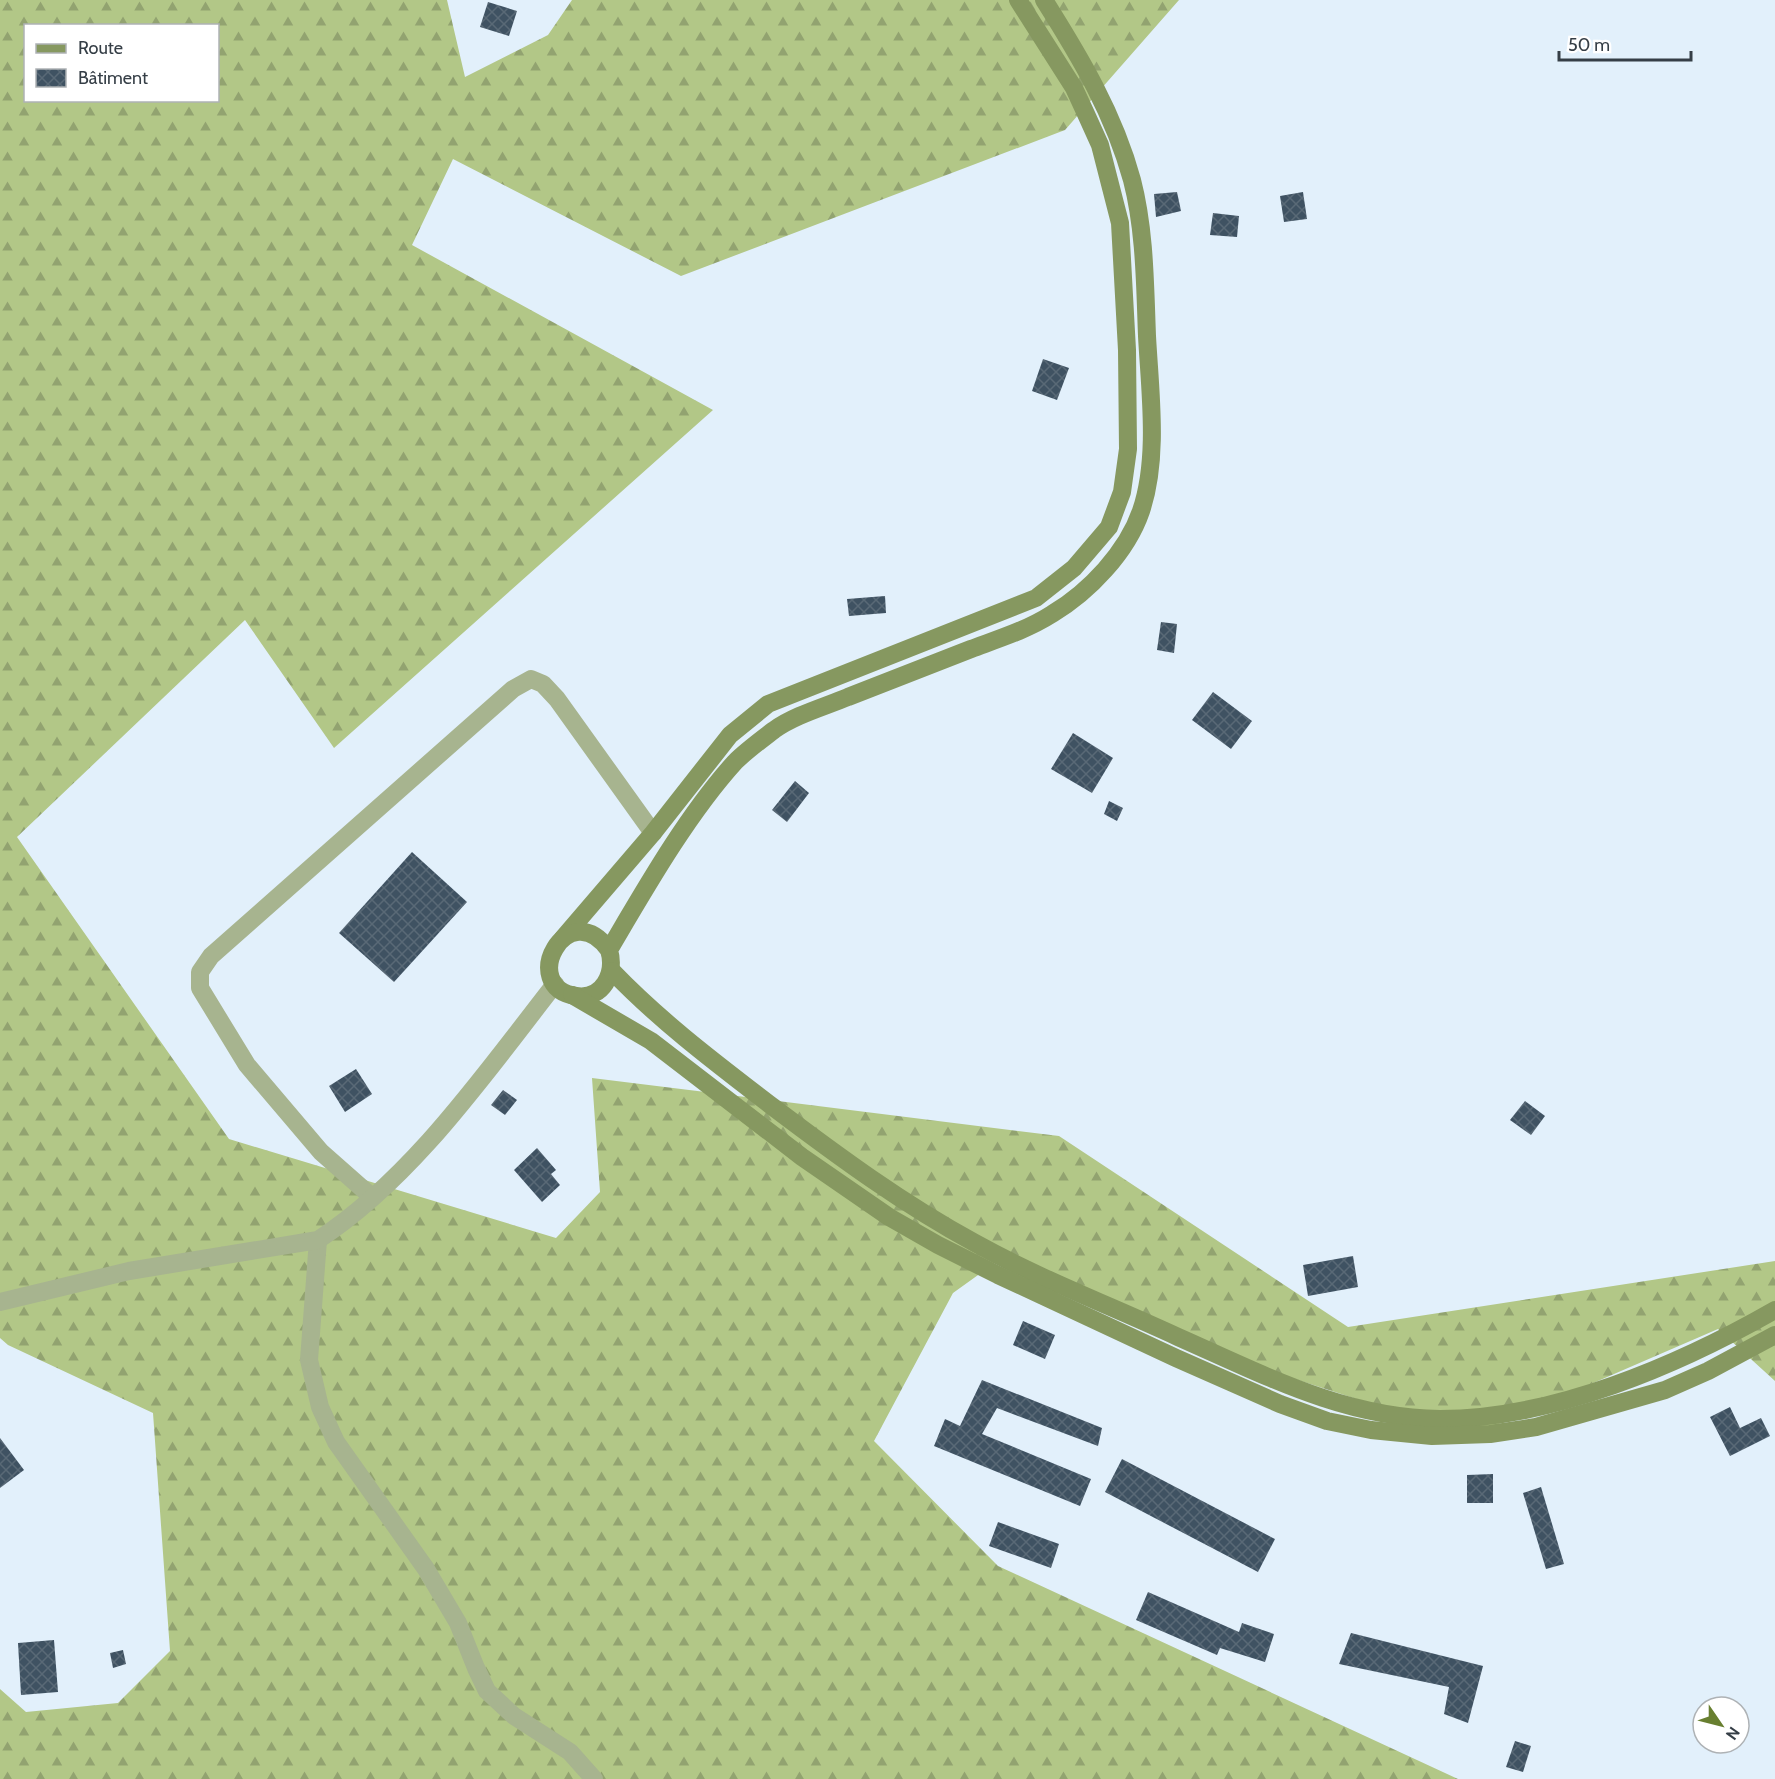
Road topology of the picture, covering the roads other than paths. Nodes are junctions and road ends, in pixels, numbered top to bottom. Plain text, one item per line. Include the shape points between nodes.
1 (1017, 0) edge
2 (1044, 0) edge
3 (653, 833) junction
4 (563, 938) junction
5 (609, 950) junction
6 (612, 971) junction
7 (555, 984) junction
8 (572, 995) junction
9 (372, 1197) junction
10 (318, 1240) junction
11 (0, 1302) edge
12 (1775, 1310) edge
13 (1775, 1335) edge
14 (594, 1779) edge

1 - 3 street via 1082,105 1100,145 1120,223 1128,449 1122,492 1109,527 1074,568 1036,598 768,704 730,735
2 - 5 street via 1074,47 1116,132 1132,182 1140,227 1152,443 1141,510 1128,540 1088,585 1052,615 777,728 736,761 696,812
3 - 4 street
3 - 9 street via 557,699 543,684 531,679 513,689 211,957 200,972 200,988 247,1065 321,1152
4 - 5 street via 584,933 603,942
4 - 7 street via 549,964
5 - 6 street
6 - 8 street via 602,989 583,996
6 - 12 street via 686,1040 914,1208 977,1245 1265,1376 1340,1405 1379,1414 1440,1419 1499,1414 1557,1403 1669,1363
7 - 8 street
7 - 9 street via 432,1139
8 - 13 street via 651,1041 802,1157 889,1217 938,1245 1176,1358 1328,1421 1432,1436 1490,1434 1536,1427 1665,1390
9 - 10 street via 345,1223
10 - 11 street via 129,1271
10 - 14 street via 309,1360 320,1407 336,1442 426,1569 458,1623 487,1691 514,1716 570,1752

